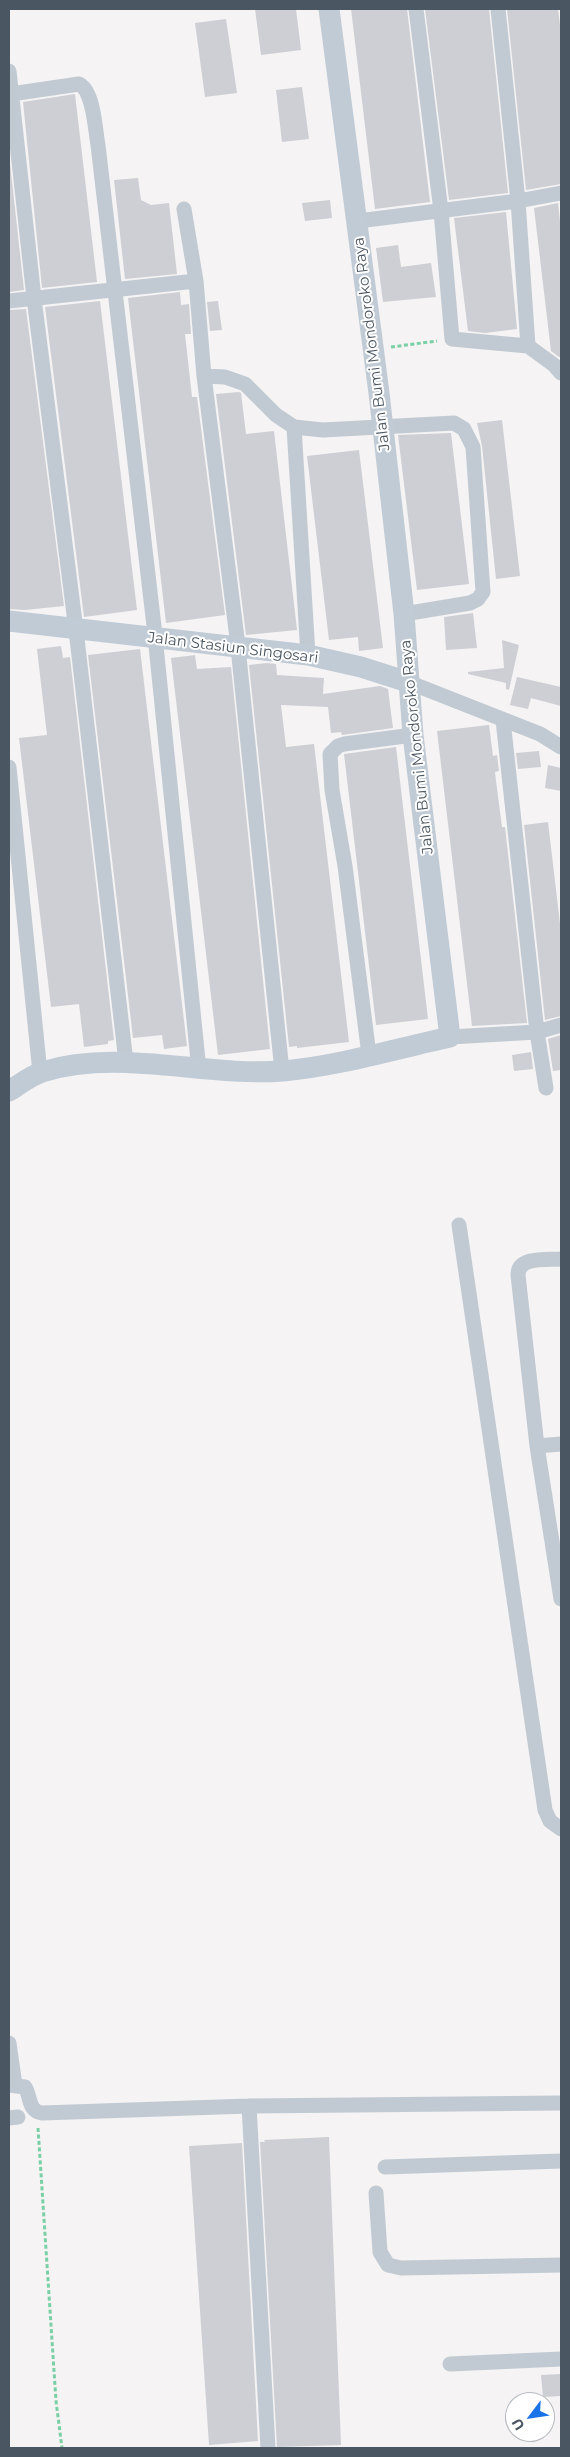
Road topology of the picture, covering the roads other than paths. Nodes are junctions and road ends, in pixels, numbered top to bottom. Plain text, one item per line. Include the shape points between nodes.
1 (329, 9) edge
2 (416, 9) edge
3 (498, 9) edge
4 (9, 71) edge
5 (11, 94) junction
6 (561, 193) edge
7 (518, 201) junction
8 (184, 209) dead end
9 (441, 212) junction
10 (358, 221) junction
11 (196, 280) junction
12 (114, 288) junction
13 (34, 298) junction
14 (9, 301) edge
15 (528, 346) junction
16 (561, 373) edge
17 (204, 376) junction
18 (382, 419) junction
19 (294, 427) junction
20 (404, 614) junction
21 (9, 621) edge
22 (76, 630) junction
23 (155, 638) junction
24 (238, 646) junction
25 (308, 655) junction
26 (408, 682) junction
27 (503, 720) junction
28 (413, 735) junction
29 (561, 747) edge
30 (9, 767) edge
31 (561, 1025) edge
32 (537, 1032) junction
33 (450, 1038) junction
34 (370, 1055) junction
35 (126, 1062) junction
36 (199, 1070) junction
37 (282, 1071) junction
38 (40, 1073) junction
39 (546, 1088) dead end
40 (9, 1091) edge
41 (459, 1225) dead end
42 (561, 1259) edge
43 (561, 1444) edge
44 (536, 1446) junction
45 (561, 1600) edge
46 (561, 1828) edge
47 (9, 2043) edge
48 (12, 2085) edge
49 (561, 2103) edge
50 (249, 2106) junction
51 (561, 2161) edge
52 (385, 2167) dead end
53 (376, 2193) dead end
54 (561, 2265) edge
55 (561, 2359) edge
56 (450, 2364) dead end
57 (268, 2448) edge

1 - 10 street, Jalan Bumi Mondoroko Raya
2 - 9 street
3 - 7 street
4 - 5 street
5 - 12 street via 79,84 87,91 98,145
5 - 13 street
6 - 7 street
7 - 9 street
7 - 15 street
8 - 11 street
9 - 10 street
9 - 15 street via 452,340
10 - 18 street, Jalan Bumi Mondoroko Raya
11 - 12 street
11 - 17 street
12 - 13 street
12 - 23 street
13 - 14 street
13 - 22 street
15 - 16 street via 554,364
17 - 19 street via 225,377 245,384
17 - 24 street
18 - 19 street via 318,430
18 - 20 street, Jalan Bumi Mondoroko Raya
18 - 20 street via 454,423 464,429 472,447 483,592 470,603
19 - 25 street
20 - 26 street, Jalan Bumi Mondoroko Raya
21 - 22 street, Jalan Stasiun Singosari
22 - 23 street, Jalan Stasiun Singosari
22 - 35 street
23 - 24 street, Jalan Stasiun Singosari
23 - 36 street
24 - 25 street, Jalan Stasiun Singosari
24 - 37 street
25 - 26 street, Jalan Stasiun Singosari
26 - 27 street, Jalan Stasiun Singosari
26 - 28 street, Jalan Bumi Mondoroko Raya
27 - 29 street, Jalan Stasiun Singosari via 540,734
27 - 32 street
28 - 33 street, Jalan Bumi Mondoroko Raya
28 - 34 street via 344,744 330,754 332,790
30 - 38 street
31 - 32 street
32 - 33 street
32 - 39 street
33 - 34 street
34 - 37 street
35 - 36 street
35 - 38 street via 84,1064
36 - 37 street
38 - 40 street
41 - 46 street via 545,1810 550,1821
42 - 44 street via 525,1262 518,1271
43 - 44 street
44 - 45 street
47 - 48 street
48 - 50 street via 25,2087 31,2107 37,2112
49 - 50 street
50 - 57 street
51 - 52 street
53 - 54 street via 380,2252 394,2268
55 - 56 street

